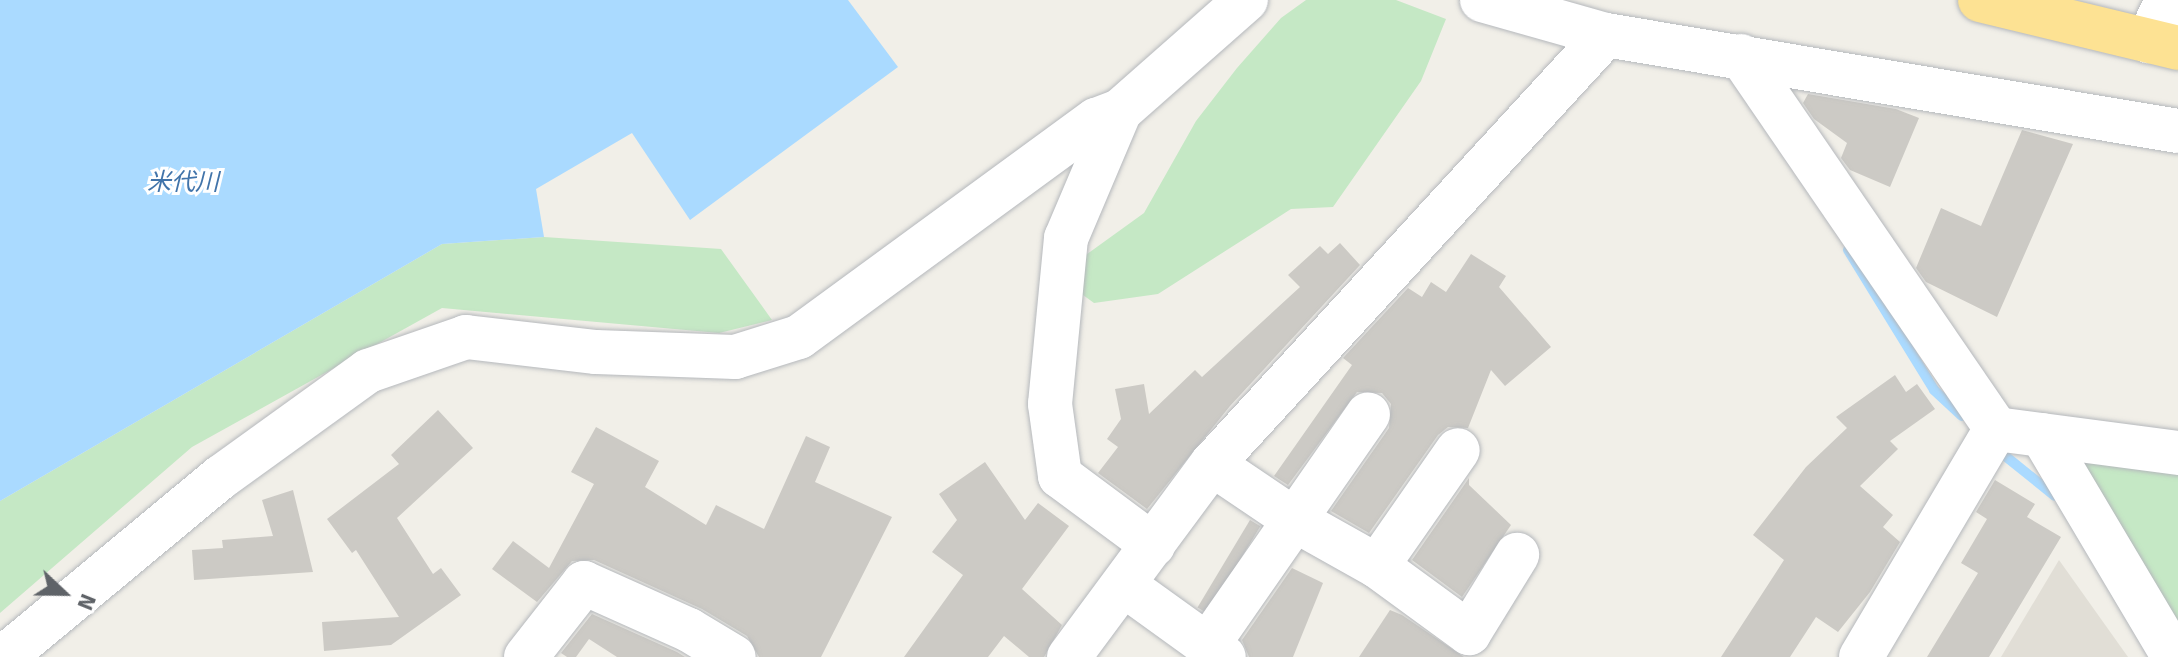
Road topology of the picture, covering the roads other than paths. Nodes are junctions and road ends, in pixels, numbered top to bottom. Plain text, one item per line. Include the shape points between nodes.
1 (1246, 0) edge
2 (1482, 0) edge
3 (1980, 0) edge
4 (2167, 0) edge
5 (1606, 35) junction
6 (2163, 45) edge
7 (1741, 56) junction
8 (1120, 111) junction
9 (2178, 131) edge
10 (1368, 414) dead end
11 (1996, 429) junction
12 (2042, 435) junction
13 (1458, 450) dead end
14 (2178, 453) edge
15 (1212, 464) junction
16 (1295, 520) junction
17 (1153, 545) junction
18 (1517, 555) dead end
19 (1377, 566) junction
20 (1124, 585) junction
21 (1473, 645) edge
22 (1216, 651) edge
23 (4, 657) edge
24 (526, 657) edge
25 (734, 657) edge
26 (1069, 657) edge
27 (1861, 657) edge
28 (2174, 657) edge

1 - 8 street
2 - 5 street
3 - 6 highway
4 - 6 street
5 - 7 street
5 - 15 street
7 - 9 street
7 - 11 street
8 - 17 street via 1066,238 1050,404 1060,476
8 - 23 street via 1096,120 799,337 735,357 596,352 466,337 368,371 221,477
10 - 16 street
11 - 12 street
11 - 27 street
12 - 14 street
12 - 28 street
13 - 19 street
15 - 16 street
15 - 17 street
16 - 19 street
16 - 22 street
17 - 20 street
18 - 21 street
19 - 21 street
20 - 22 street
20 - 26 street
24 - 25 street via 584,583 689,630

